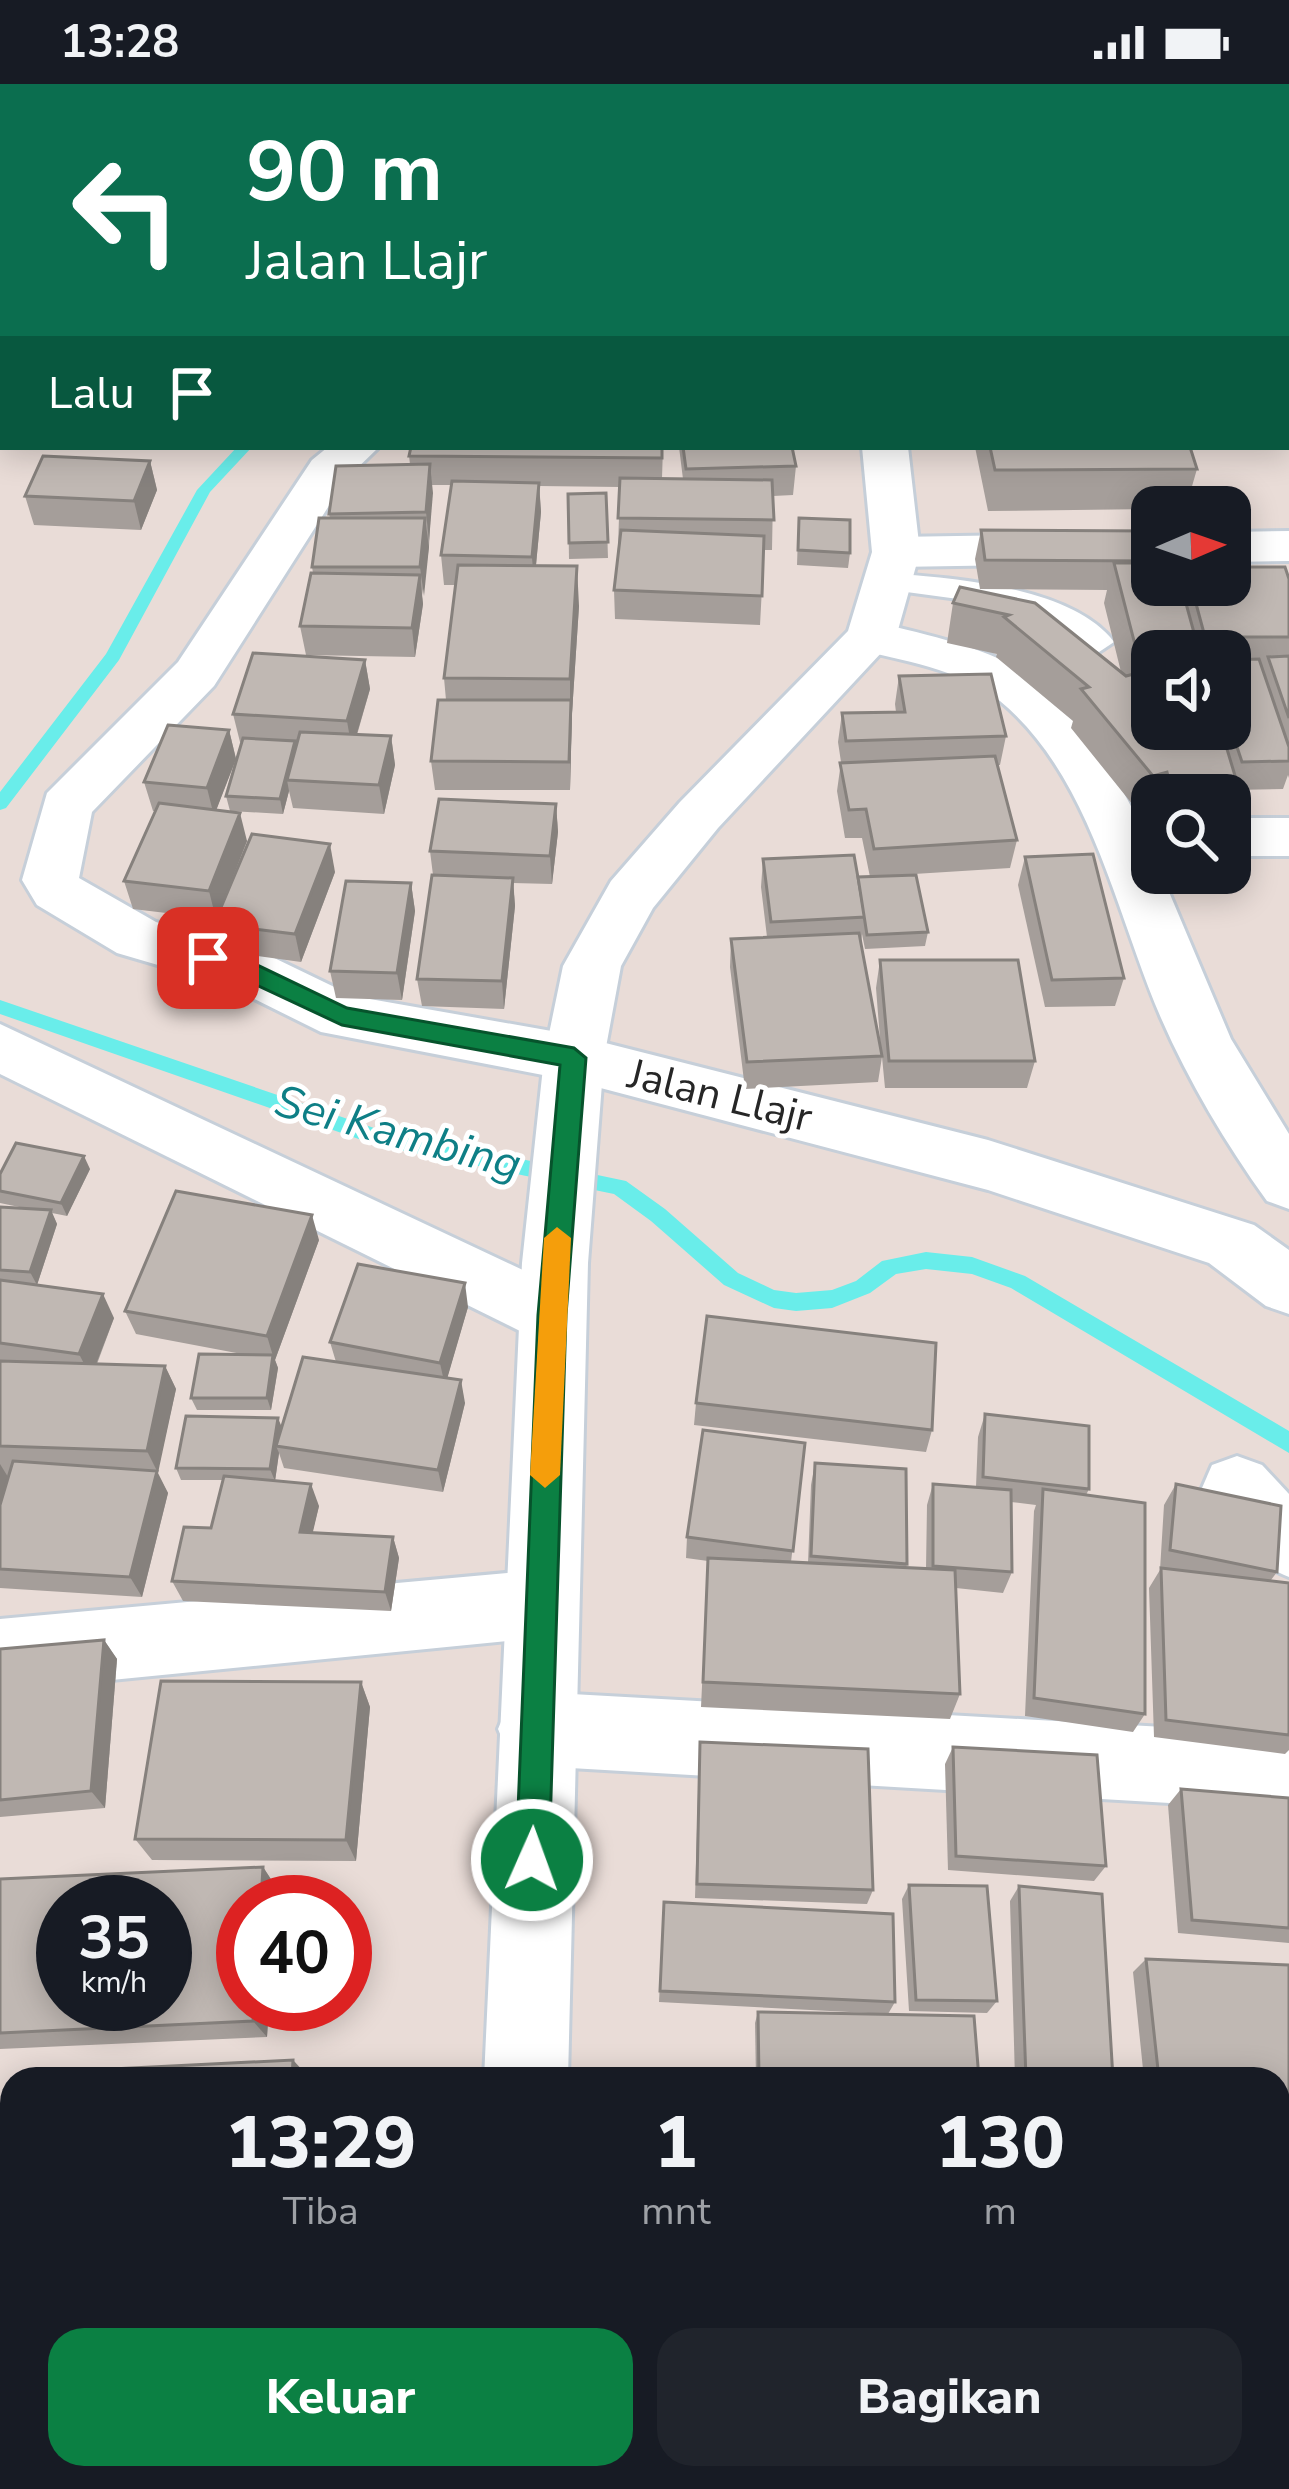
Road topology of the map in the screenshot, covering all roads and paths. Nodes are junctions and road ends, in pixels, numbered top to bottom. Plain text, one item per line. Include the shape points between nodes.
1 (352, 450) edge
2 (885, 450) edge
3 (1289, 546) edge
4 (1251, 547) edge
5 (1131, 550) edge
6 (891, 567) junction
7 (871, 637) junction
8 (1099, 642) dead end
9 (1131, 832) edge
10 (1251, 836) edge
11 (1289, 837) edge
12 (1152, 894) edge
13 (0, 1047) edge
14 (574, 1058) junction
15 (1289, 1183) edge
16 (1289, 1286) edge
17 (554, 1289) junction
18 (1238, 1488) dead end
19 (1289, 1544) edge
20 (539, 1604) junction
21 (0, 1655) edge
22 (536, 1729) junction
23 (1289, 1772) edge
24 (526, 2067) edge

1 - 14 street, Jalan Llajr via 328,470 196,674 66,806 50,880 67,900 136,938 244,969 342,1016
2 - 6 street
3 - 4 street
5 - 6 street
6 - 7 street
6 - 8 lane via 1011,596 1058,613
7 - 9 street via 981,666 1019,689
7 - 14 street via 631,895 592,966
10 - 11 street
12 - 15 street via 1192,1021
13 - 17 street
14 - 16 street, Jalan Llajr via 988,1165 1231,1244
14 - 17 street
17 - 20 street
18 - 19 street
20 - 21 street
20 - 22 street
22 - 23 street
22 - 24 street

